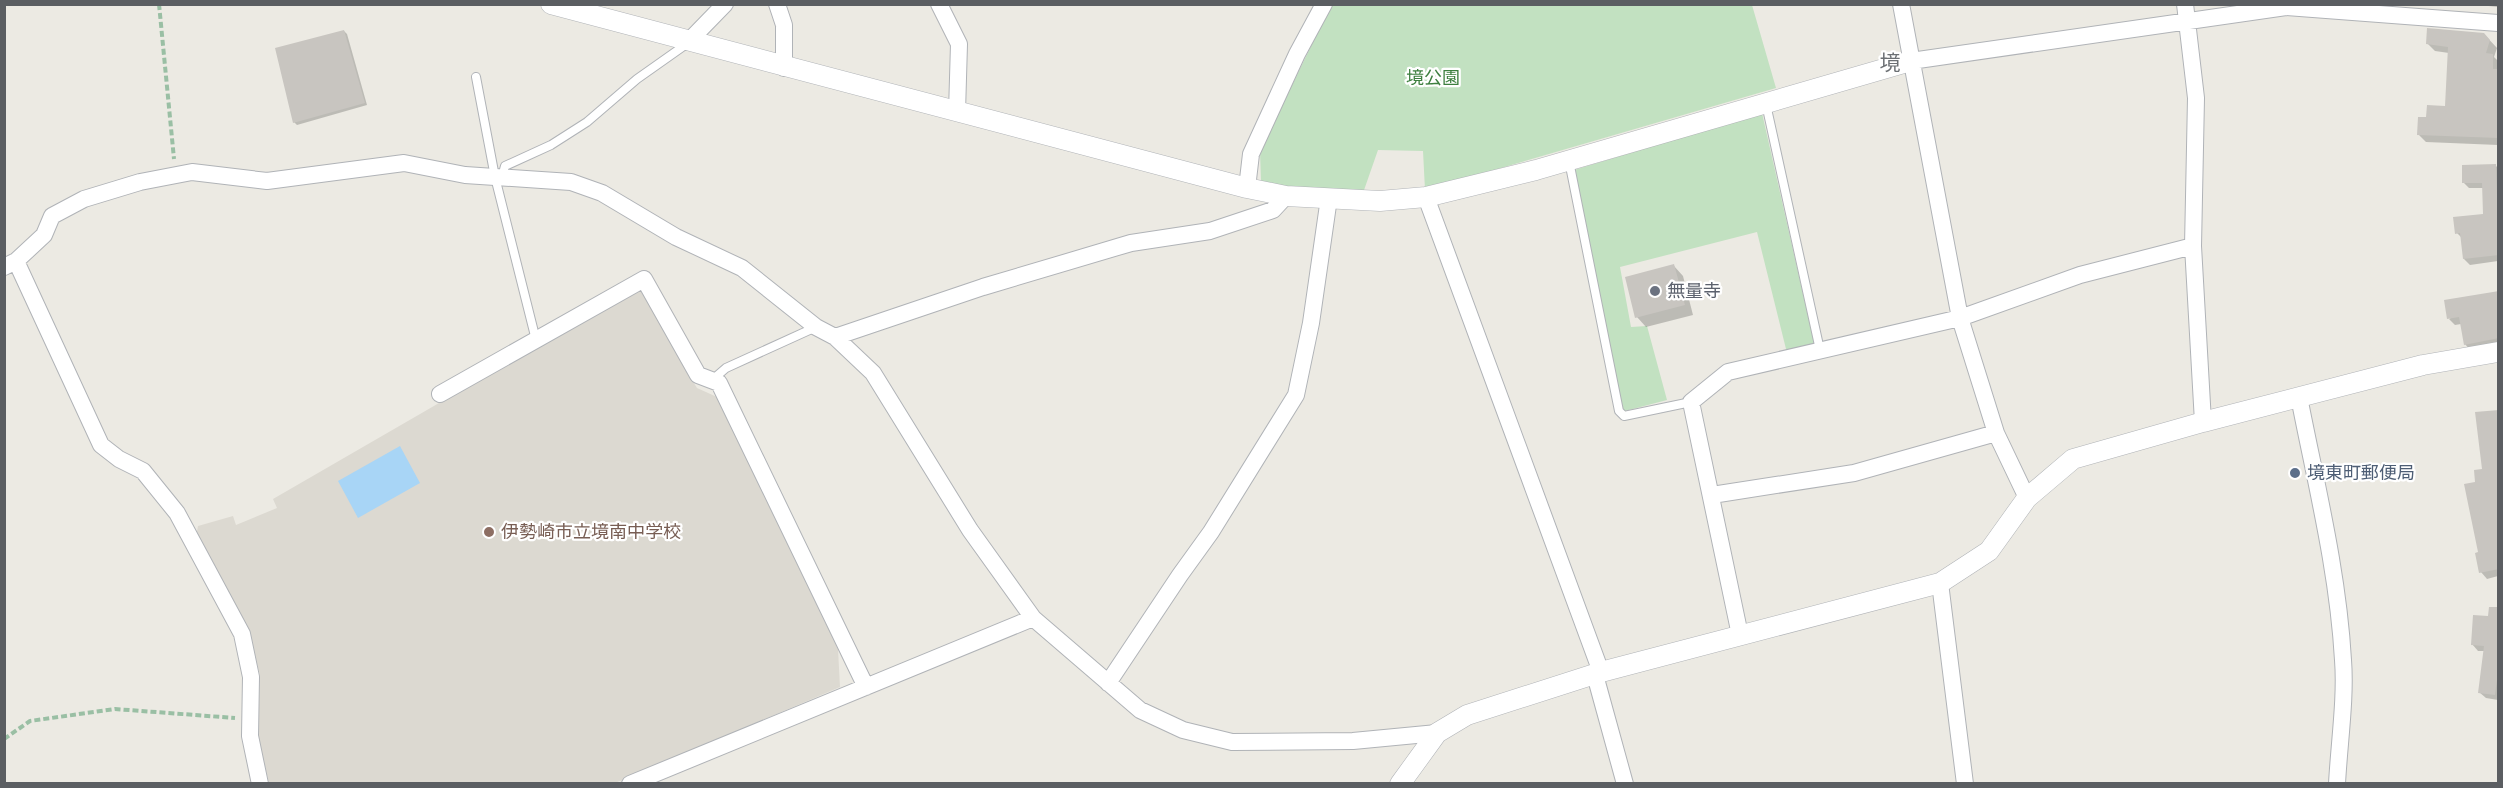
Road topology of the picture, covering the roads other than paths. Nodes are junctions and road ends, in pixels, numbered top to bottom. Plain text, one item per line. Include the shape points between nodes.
1 (551, 4) edge
2 (725, 4) edge
3 (777, 4) edge
4 (939, 4) edge
5 (1324, 4) edge
6 (1900, 4) edge
7 (2185, 13) edge
8 (2499, 23) edge
9 (688, 42) junction
10 (1911, 62) junction
11 (784, 68) junction
12 (476, 77) dead end
13 (1766, 103) junction
14 (957, 112) junction
15 (1569, 160) junction
16 (499, 177) junction
17 (1247, 188) junction
18 (1286, 196) junction
19 (1426, 197) junction
20 (1329, 198) junction
21 (2193, 246) junction
22 (10, 264) edge
23 (1960, 318) junction
24 (816, 327) junction
25 (835, 337) junction
26 (536, 340) junction
27 (1820, 350) junction
28 (2499, 352) edge
29 (711, 381) junction
30 (440, 394) dead end
31 (2299, 397) junction
32 (1691, 402) junction
33 (2203, 422) junction
34 (1996, 434) junction
35 (1712, 495) junction
36 (2027, 498) junction
37 (1940, 583) junction
38 (1034, 618) junction
39 (1740, 635) junction
40 (1598, 673) junction
41 (1108, 682) junction
42 (866, 687) junction
43 (1437, 733) junction
44 (260, 783) edge
45 (630, 783) edge
46 (1400, 783) edge
47 (1625, 783) edge
48 (1965, 783) edge
49 (2337, 783) edge

1 - 9 street
2 - 9 street
3 - 11 street via 784,25
4 - 14 street via 959,44
5 - 17 street via 1251,154
6 - 10 street
7 - 8 street via 2286,7
7 - 10 street
7 - 21 street via 2196,98
9 - 11 street
9 - 16 lane via 588,122 505,166
10 - 13 street
10 - 23 street
11 - 14 street
12 - 16 lane
13 - 15 street
13 - 27 lane
14 - 17 street
15 - 19 street
15 - 32 lane via 1619,411 1624,416
16 - 22 street via 404,163 267,181 192,172 175,175 84,199 52,216 44,235
16 - 24 street via 571,182 602,193 676,237 742,268
16 - 26 lane
17 - 18 street
18 - 20 street
18 - 25 street via 1273,210 1210,231 1131,243
19 - 20 street via 1380,201
19 - 40 street
20 - 41 street via 1296,395 1211,532
21 - 23 street via 2080,275
21 - 33 street
22 - 44 street via 101,445 143,471 177,513 242,634 251,677 250,736
23 - 27 street
23 - 34 street
24 - 25 street
24 - 29 lane via 726,368
25 - 38 street via 873,374 970,530
26 - 29 street via 645,279 698,375
26 - 30 street
27 - 32 street via 1728,372
28 - 31 street via 2423,365
29 - 42 street via 719,383
31 - 33 street
31 - 49 street via 2339,611 2343,662
32 - 35 street
33 - 36 street via 2073,459
34 - 35 street via 1854,472
34 - 36 street
35 - 39 street
36 - 37 street via 1989,551
37 - 39 street
37 - 48 street
38 - 41 street
38 - 42 street
39 - 40 street
40 - 43 street via 1467,715
40 - 47 street
41 - 43 street via 1140,710 1183,730 1232,742 1353,741
42 - 45 street
43 - 46 street

